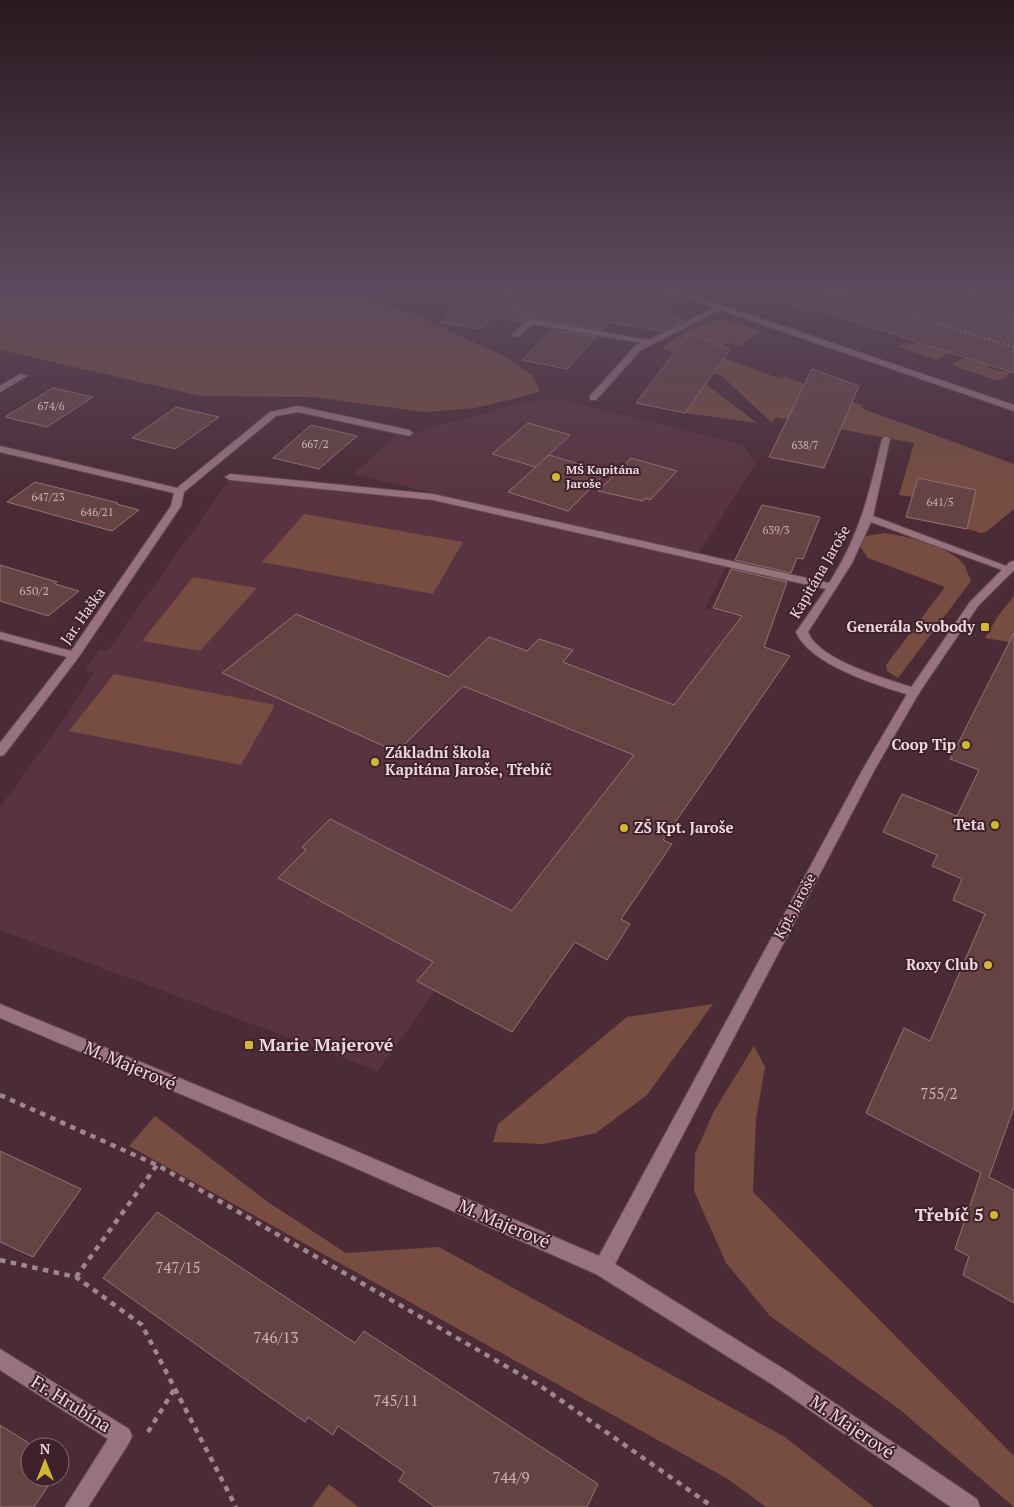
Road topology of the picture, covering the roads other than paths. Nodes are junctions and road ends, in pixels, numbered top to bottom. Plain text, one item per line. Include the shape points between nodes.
1 (631, 356) edge
2 (862, 356) edge
3 (23, 376) dead end
4 (0, 390) edge
5 (593, 398) dead end
6 (1014, 408) edge
7 (409, 433) dead end
8 (886, 439) dead end
9 (0, 449) edge
10 (230, 477) dead end
11 (179, 491) junction
12 (867, 517) junction
13 (1012, 568) edge
14 (832, 586) junction
15 (0, 635) edge
16 (74, 655) junction
17 (914, 692) junction
18 (0, 752) edge
19 (0, 1011) edge
20 (603, 1266) junction
21 (0, 1359) edge
22 (76, 1507) edge
23 (969, 1507) edge

1 - 5 street
2 - 6 street
3 - 4 street
7 - 11 street via 298,409 273,414
8 - 12 street, Kapitána Jaroše
9 - 11 street
10 - 14 street via 433,497
11 - 16 street, Jar. Haška via 176,506
12 - 13 street, Kapitána Jaroše
12 - 14 street, Kapitána Jaroše
13 - 17 street, Kpt. Jaroše via 974,604
14 - 17 street, Kapitána Jaroše via 802,632 808,644 828,657
15 - 16 street
16 - 18 street, Jar. Haška
17 - 20 street, Kpt. Jaroše via 869,769
19 - 20 street, M. Majerové
20 - 23 street, M. Majerové via 780,1378
21 - 22 street, Fr. Hrubína via 122,1436

